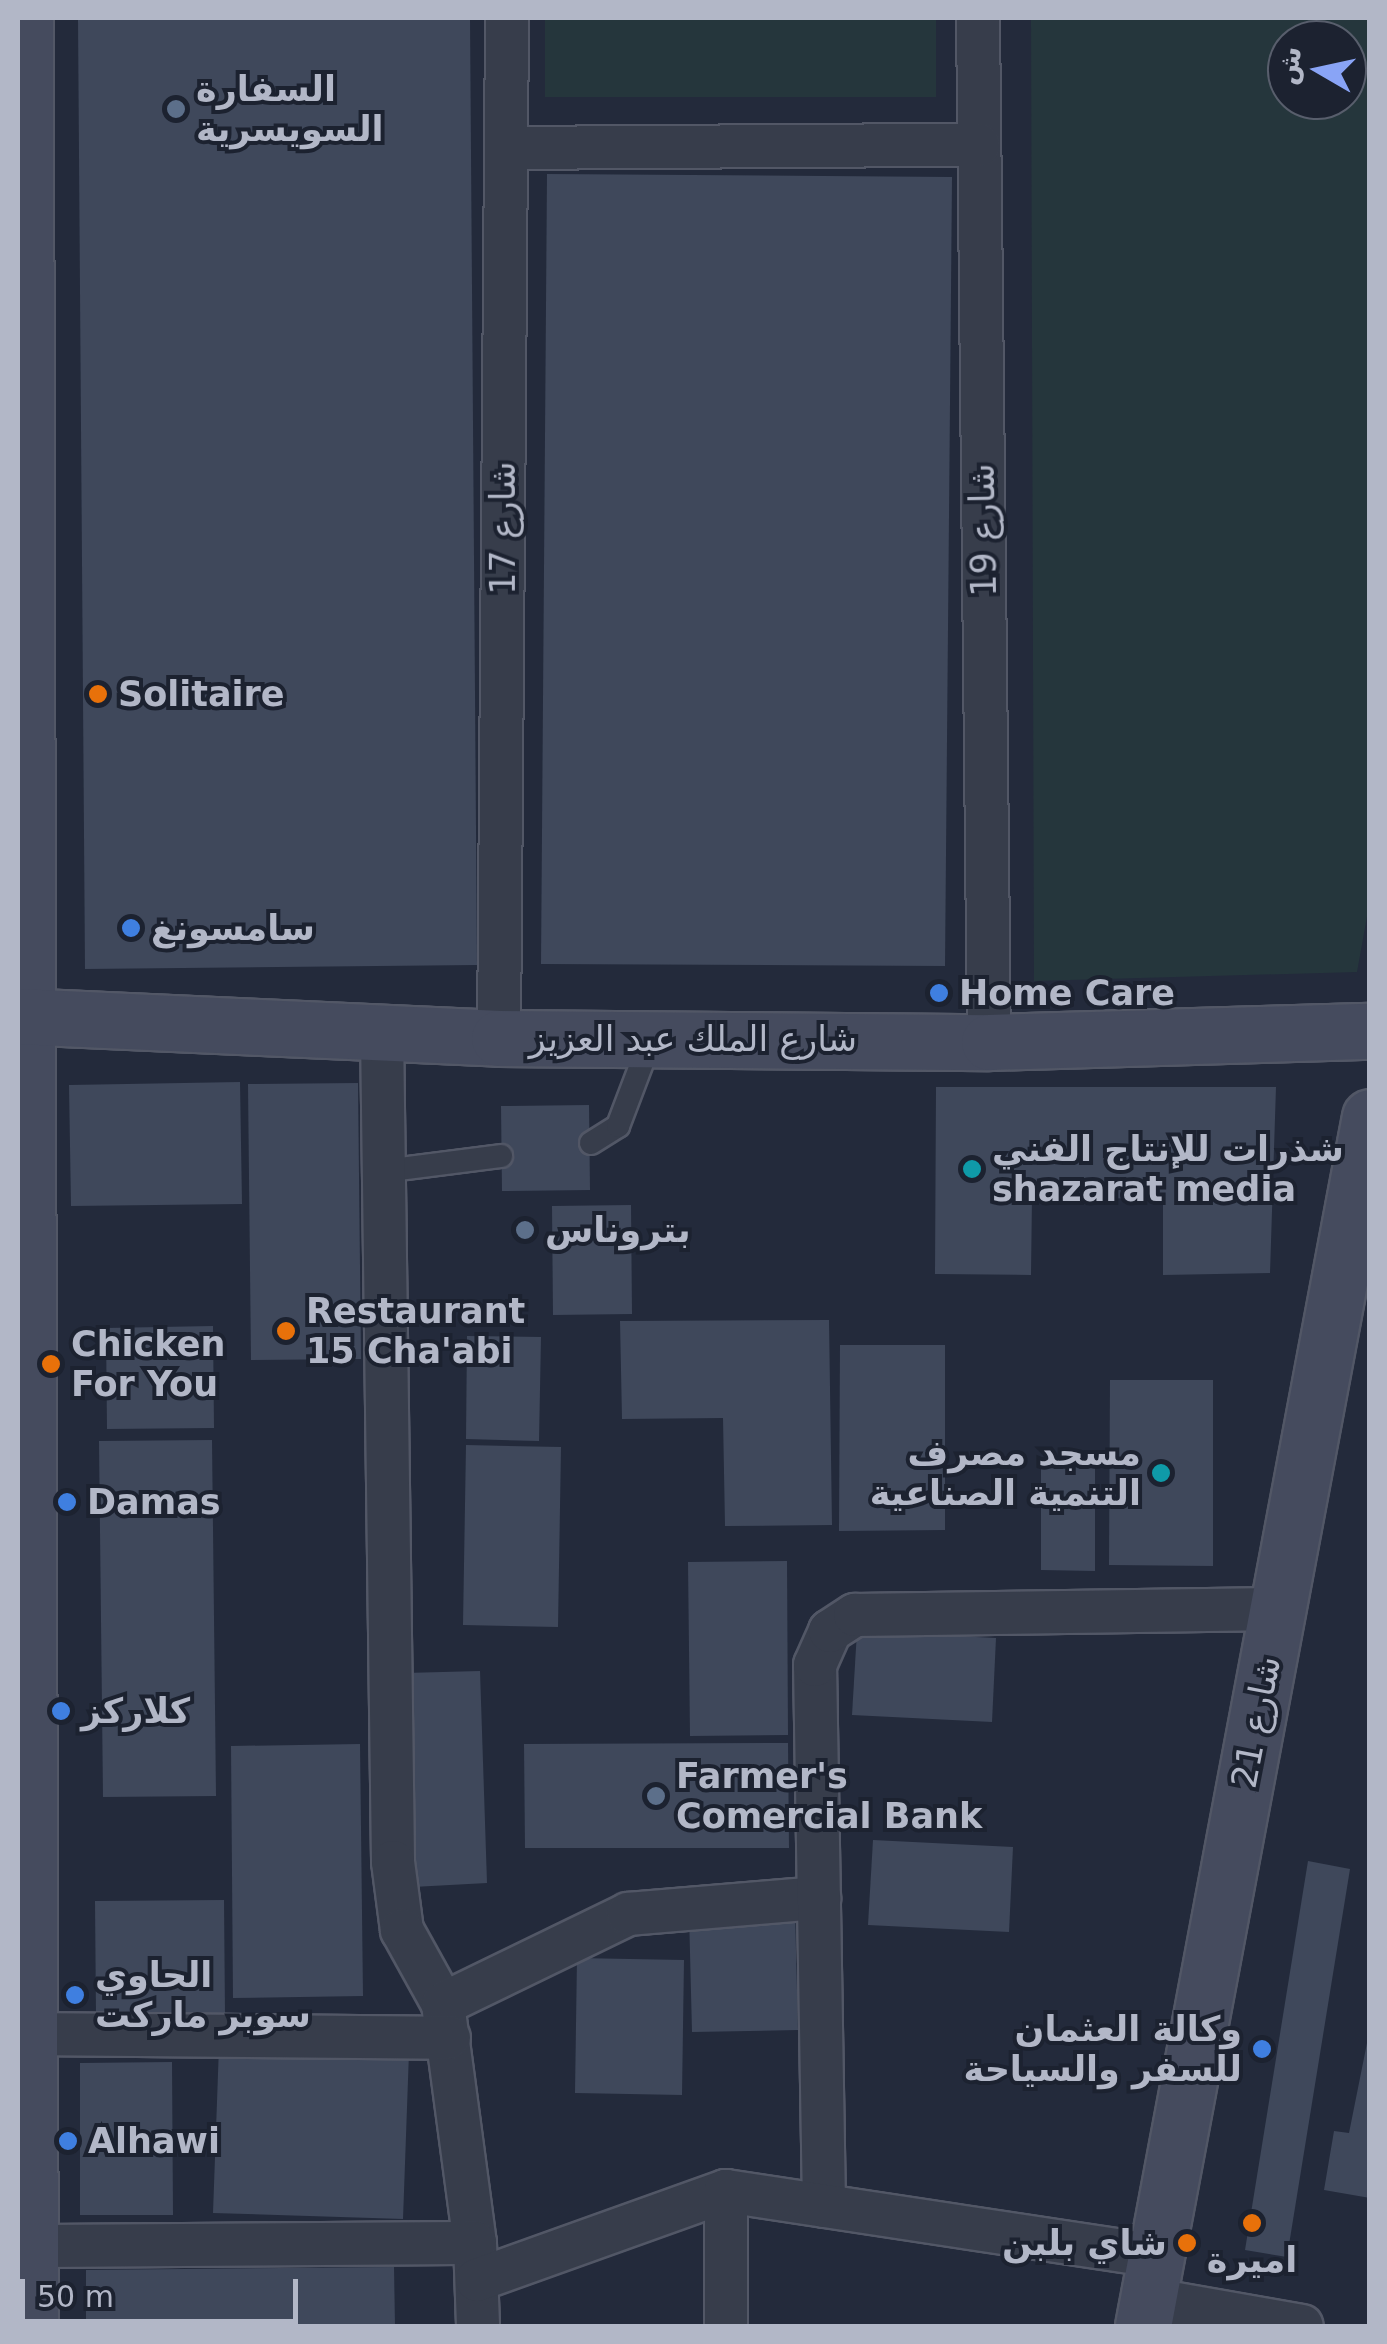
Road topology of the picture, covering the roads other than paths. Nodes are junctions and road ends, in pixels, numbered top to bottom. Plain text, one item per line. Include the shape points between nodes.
1 (25, 18) edge
2 (507, 18) edge
3 (978, 18) edge
4 (979, 145) junction
5 (506, 148) junction
6 (22, 309) edge
7 (24, 1016) edge
8 (382, 1031) junction
9 (1370, 1032) edge
10 (499, 1038) junction
11 (652, 1039) junction
12 (989, 1042) junction
13 (1370, 1117) edge
14 (591, 1143) dead end
15 (502, 1156) dead end
16 (384, 1170) junction
17 (1277, 1609) junction
18 (818, 1898) junction
19 (446, 2021) junction
20 (25, 2034) edge
21 (726, 2191) junction
22 (824, 2206) junction
23 (30, 2246) junction
24 (476, 2261) junction
25 (1149, 2294) edge
26 (30, 2326) edge
27 (478, 2326) edge
28 (726, 2326) edge
29 (1302, 2326) edge

1 - 6 street
2 - 5 street, شارع 17
3 - 4 street, شارع 19
4 - 5 street
4 - 12 street, شارع 19
5 - 10 street, شارع 17
6 - 7 street
7 - 8 street, شارع الملك عبد العزيز
7 - 20 street
8 - 10 street, شارع الملك عبد العزيز
8 - 16 street
9 - 12 street, شارع الملك عبد العزيز
10 - 11 street, شارع الملك عبد العزيز
11 - 12 street, شارع الملك عبد العزيز
11 - 14 lane via 618,1126
13 - 17 street, شارع 21
15 - 16 lane
16 - 19 street via 393,1862 402,1930
17 - 18 street via 855,1614 830,1630 815,1665
17 - 25 street, شارع 21
18 - 19 street via 628,1914
18 - 22 street
19 - 20 street
19 - 24 street
20 - 23 street
21 - 22 street
21 - 24 street
21 - 28 street
22 - 25 street
23 - 24 street
23 - 26 street
24 - 27 street
25 - 29 street

